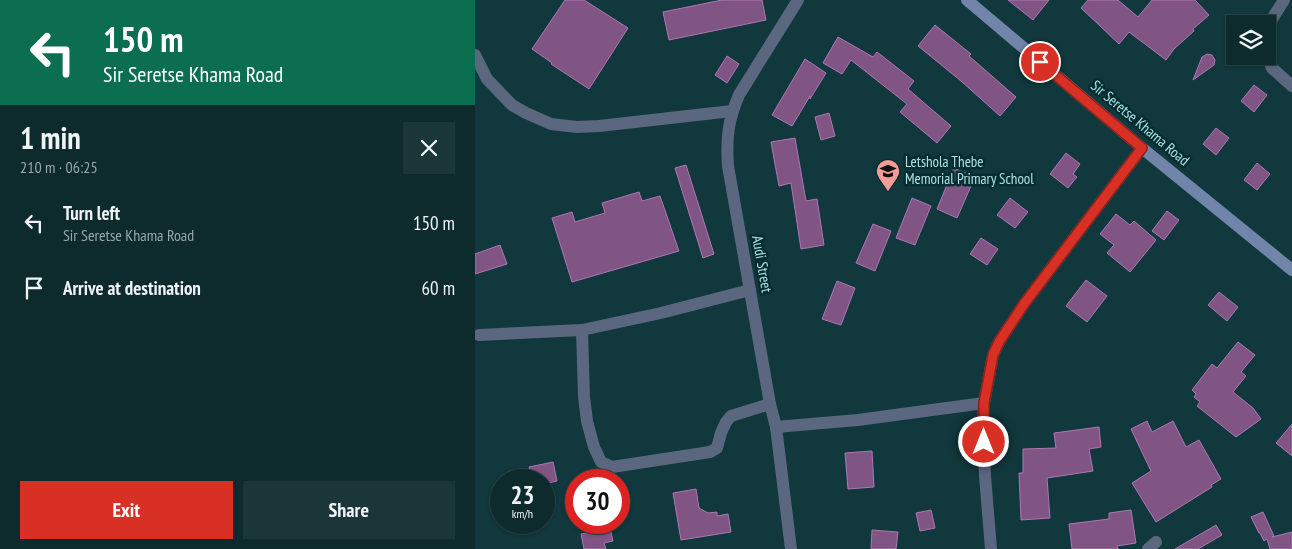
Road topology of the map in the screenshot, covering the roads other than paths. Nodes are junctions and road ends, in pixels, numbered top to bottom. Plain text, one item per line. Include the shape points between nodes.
1 (798, 0) edge
2 (967, 0) edge
3 (1284, 0) edge
4 (1275, 15) edge
5 (475, 55) edge
6 (1271, 65) edge
7 (1292, 86) edge
8 (732, 111) junction
9 (1142, 148) junction
10 (1292, 270) edge
11 (750, 290) junction
12 (582, 330) junction
13 (479, 335) dead end
14 (984, 403) junction
15 (770, 404) junction
16 (776, 427) junction
17 (791, 549) edge
18 (991, 549) edge

1 - 8 street, Audi Street
2 - 9 main road, Sir Seretse Khama Road
3 - 4 street
5 - 8 street via 487,79 512,104 551,124 599,126
6 - 7 street
8 - 11 street, Audi Street via 727,136 728,166
9 - 10 main road, Sir Seretse Khama Road
9 - 14 street via 999,342 993,355
11 - 12 street
11 - 15 street, Audi Street
12 - 13 street
12 - 15 street via 587,421 601,462 611,467 709,452 717,448 731,416
14 - 16 street
14 - 18 street
15 - 16 street, Audi Street
16 - 17 street, Audi Street

